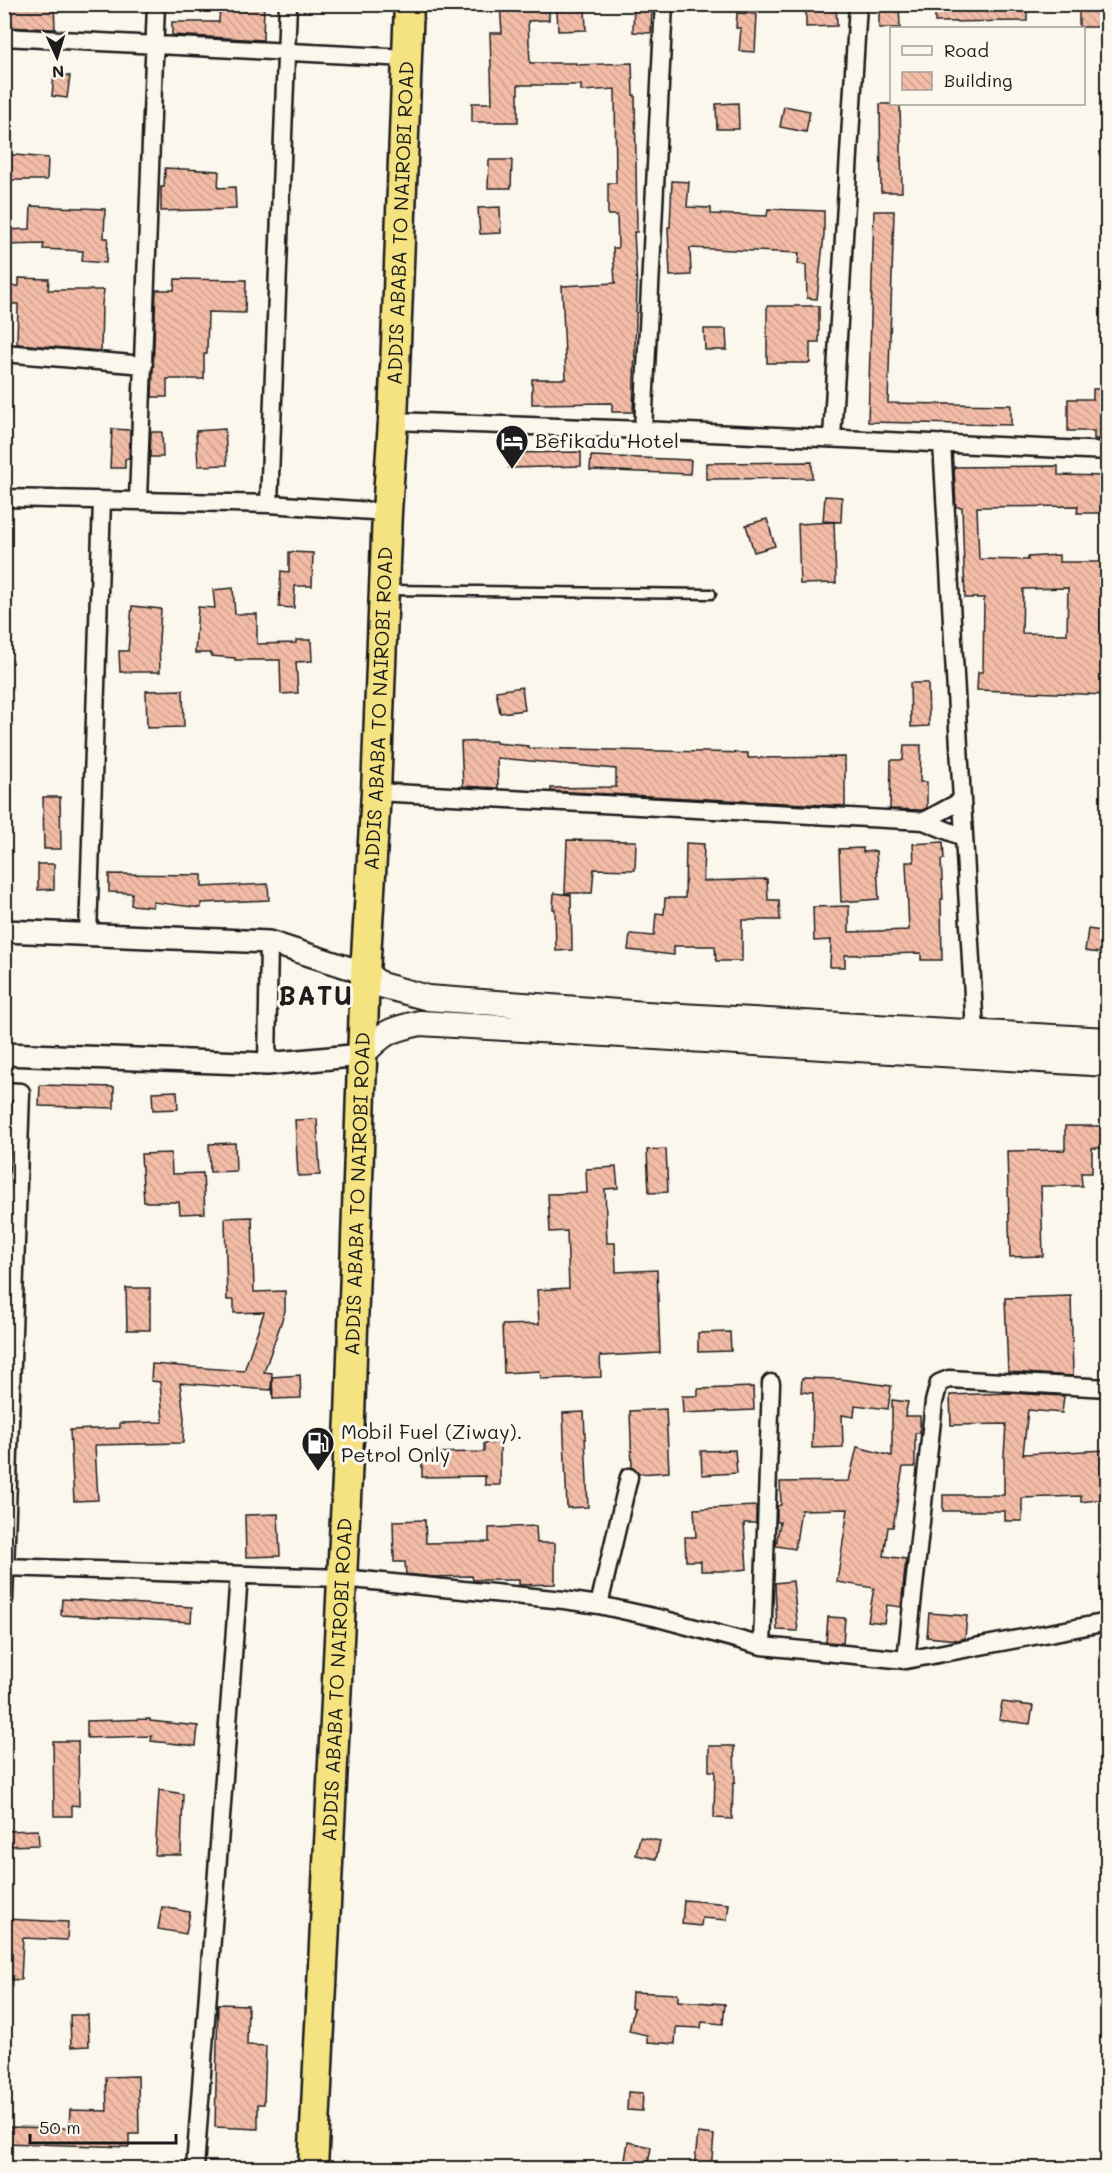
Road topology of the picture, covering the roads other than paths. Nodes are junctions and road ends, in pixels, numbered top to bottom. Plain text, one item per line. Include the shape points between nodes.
1 (156, 4) edge
2 (288, 4) edge
3 (410, 4) edge
4 (664, 4) edge
5 (858, 4) edge
6 (4, 37) edge
7 (154, 44) junction
8 (286, 51) junction
9 (407, 58) junction
10 (4, 353) edge
11 (144, 365) junction
12 (393, 421) junction
13 (643, 430) junction
14 (832, 438) junction
15 (942, 443) junction
16 (1107, 451) edge
17 (4, 498) edge
18 (102, 500) junction
19 (138, 500) junction
20 (270, 504) junction
21 (387, 512) junction
22 (383, 590) junction
23 (711, 594) dead end
24 (376, 792) junction
25 (961, 801) junction
26 (924, 821) junction
27 (963, 837) junction
28 (4, 931) edge
29 (88, 935) junction
30 (269, 942) junction
31 (365, 973) junction
32 (975, 1032) junction
33 (1107, 1040) edge
34 (4, 1054) edge
35 (362, 1054) junction
36 (949, 1055) junction
37 (267, 1064) junction
38 (1107, 1064) edge
39 (4, 1091) edge
40 (771, 1383) dead end
41 (1107, 1388) edge
42 (629, 1477) dead end
43 (5, 1567) edge
44 (239, 1575) junction
45 (342, 1578) junction
46 (4, 1600) edge
47 (599, 1605) junction
48 (1107, 1622) edge
49 (762, 1646) junction
50 (906, 1660) junction
51 (195, 2169) edge
52 (313, 2169) edge

1 - 7 street
2 - 8 street
3 - 9 highway, ADDIS ABABA TO NAIROBI ROAD
4 - 13 street
5 - 14 street
6 - 7 street
7 - 8 street
7 - 11 street
8 - 9 street
8 - 20 street
9 - 12 highway, ADDIS ABABA TO NAIROBI ROAD
10 - 11 street
11 - 19 street
12 - 13 street
12 - 21 highway, ADDIS ABABA TO NAIROBI ROAD
13 - 14 street
14 - 15 street
15 - 16 street
15 - 25 street
17 - 18 street
18 - 19 street
18 - 29 street
19 - 20 street
20 - 21 street
21 - 22 highway, ADDIS ABABA TO NAIROBI ROAD
22 - 23 lane
22 - 24 highway, ADDIS ABABA TO NAIROBI ROAD
24 - 26 street
24 - 31 highway, ADDIS ABABA TO NAIROBI ROAD
25 - 26 street
25 - 27 street
26 - 27 street
27 - 32 street
28 - 29 street
29 - 30 street
30 - 31 street
30 - 37 street
31 - 32 main road via 381,985 428,998
31 - 35 highway, ADDIS ABABA TO NAIROBI ROAD
32 - 33 main road
32 - 36 street
34 - 37 street
35 - 36 main road via 380,1036 420,1023
35 - 37 street
35 - 45 highway, ADDIS ABABA TO NAIROBI ROAD
36 - 38 main road
39 - 43 street via 21,1092
40 - 49 street
41 - 50 street via 949,1379 939,1383
42 - 47 street
43 - 44 street
43 - 46 street
44 - 45 street
44 - 51 street
45 - 47 street
45 - 52 highway, ADDIS ABABA TO NAIROBI ROAD
47 - 49 street
48 - 50 street
49 - 50 street

